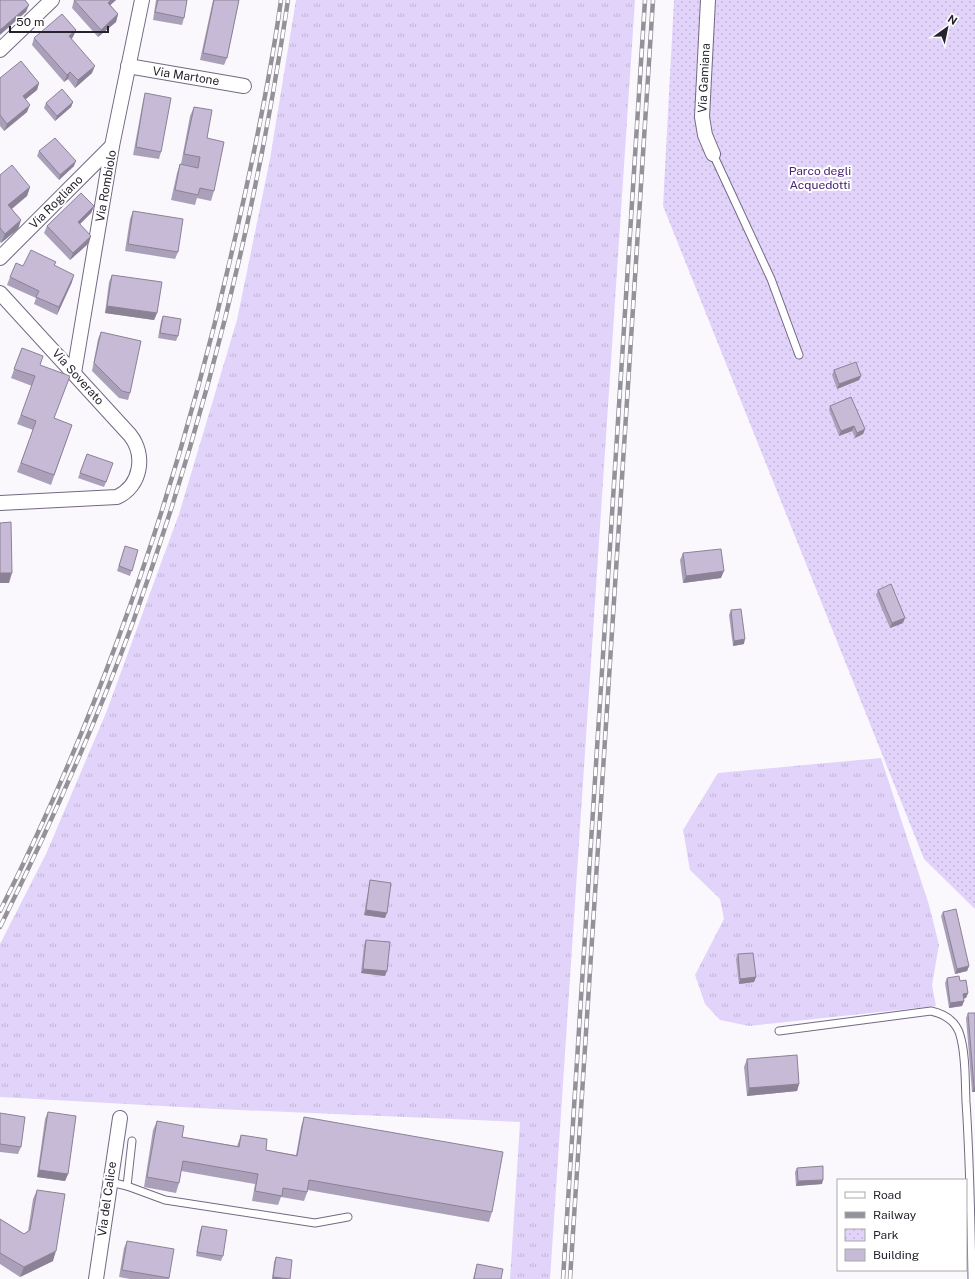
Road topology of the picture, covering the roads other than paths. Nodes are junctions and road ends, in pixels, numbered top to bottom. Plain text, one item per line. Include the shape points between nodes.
1 (52, 0) edge
2 (142, 0) edge
3 (708, 0) edge
4 (0, 50) edge
5 (128, 66) junction
6 (244, 86) dead end
7 (112, 146) junction
8 (713, 154) joint
9 (0, 258) edge
10 (0, 293) edge
11 (799, 355) dead end
12 (74, 373) junction
13 (0, 503) edge
14 (779, 1031) dead end
15 (120, 1118) dead end
16 (132, 1141) dead end
17 (110, 1182) junction
18 (127, 1186) junction
19 (348, 1217) dead end
20 (96, 1279) edge
21 (972, 1279) edge

1 - 4 street
2 - 5 street, Via Rombiolo
3 - 8 street, Via Gamiana via 702,116 705,134
5 - 6 street, Via Martone
5 - 7 street, Via Rombiolo
7 - 9 street, Via Rogliano
7 - 12 street, Via Rombiolo
8 - 11 lane via 771,279
10 - 12 street, Via Soverato
12 - 13 street, Via Soverato via 134,440 140,457 139,469 132,485 116,497
14 - 21 lane via 931,1011 944,1014 953,1022 960,1034 964,1062 971,1169
15 - 17 street, Via del Calice
16 - 18 lane
17 - 18 lane
17 - 20 street, Via del Calice
18 - 19 lane via 165,1200 315,1223

